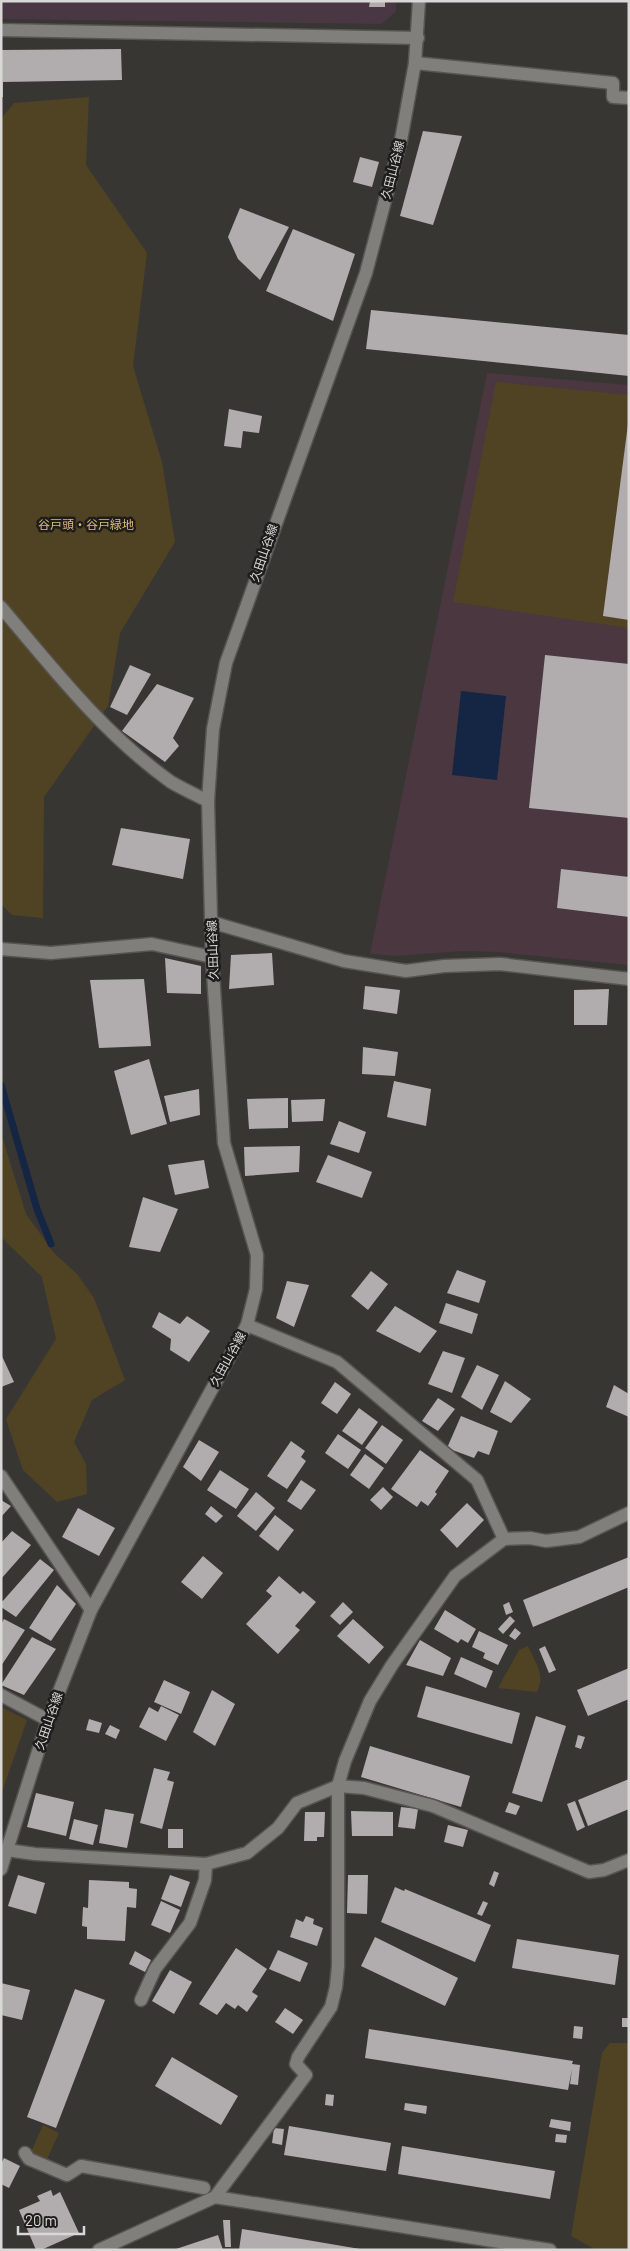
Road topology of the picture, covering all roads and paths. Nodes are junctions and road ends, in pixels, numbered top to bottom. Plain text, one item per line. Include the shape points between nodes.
1 (419, 1) edge
2 (1, 30) edge
3 (418, 38) junction
4 (415, 63) junction
5 (629, 98) edge
6 (1, 607) edge
7 (208, 801) junction
8 (211, 922) junction
9 (1, 949) edge
10 (212, 957) junction
11 (629, 979) edge
12 (247, 1326) junction
13 (1, 1476) edge
14 (629, 1513) edge
15 (504, 1539) junction
16 (91, 1610) junction
17 (1, 1694) edge
18 (48, 1720) junction
19 (338, 1786) junction
20 (7, 1850) junction
21 (629, 1860) edge
22 (206, 1864) junction
23 (1, 1869) edge
24 (141, 2000) dead end
25 (25, 2153) dead end
26 (204, 2188) dead end
27 (215, 2197) junction
28 (99, 2250) edge
29 (550, 2250) edge

1 - 3 street, 久田山谷線
2 - 3 street
3 - 4 street, 久田山谷線
4 - 5 street via 613,83 613,97
4 - 7 street, 久田山谷線 via 401,140 366,273 226,663 213,729
6 - 7 street via 104,726 173,783
7 - 8 street, 久田山谷線
8 - 10 street, 久田山谷線
8 - 11 street via 344,961 406,971 500,964
9 - 10 street via 51,953 152,944
10 - 12 street, 久田山谷線 via 224,1143 257,1255 256,1289
12 - 15 street via 337,1362 477,1480
12 - 16 street, 久田山谷線
13 - 16 street
14 - 15 street via 580,1537 546,1541
15 - 19 street via 456,1576 392,1664 370,1701
16 - 18 street, 久田山谷線
17 - 18 street
18 - 20 street, 久田山谷線
19 - 21 street via 364,1788 433,1806 589,1872
19 - 22 street via 297,1803 278,1828 247,1853
19 - 27 street via 338,1966 330,2007 298,2057 296,2064 306,2075
20 - 22 street
20 - 23 street, 久田山谷線
22 - 24 street via 205,1880 190,1923 155,1969
25 - 26 street via 29,2159 67,2175 81,2166
27 - 28 street
27 - 29 street

